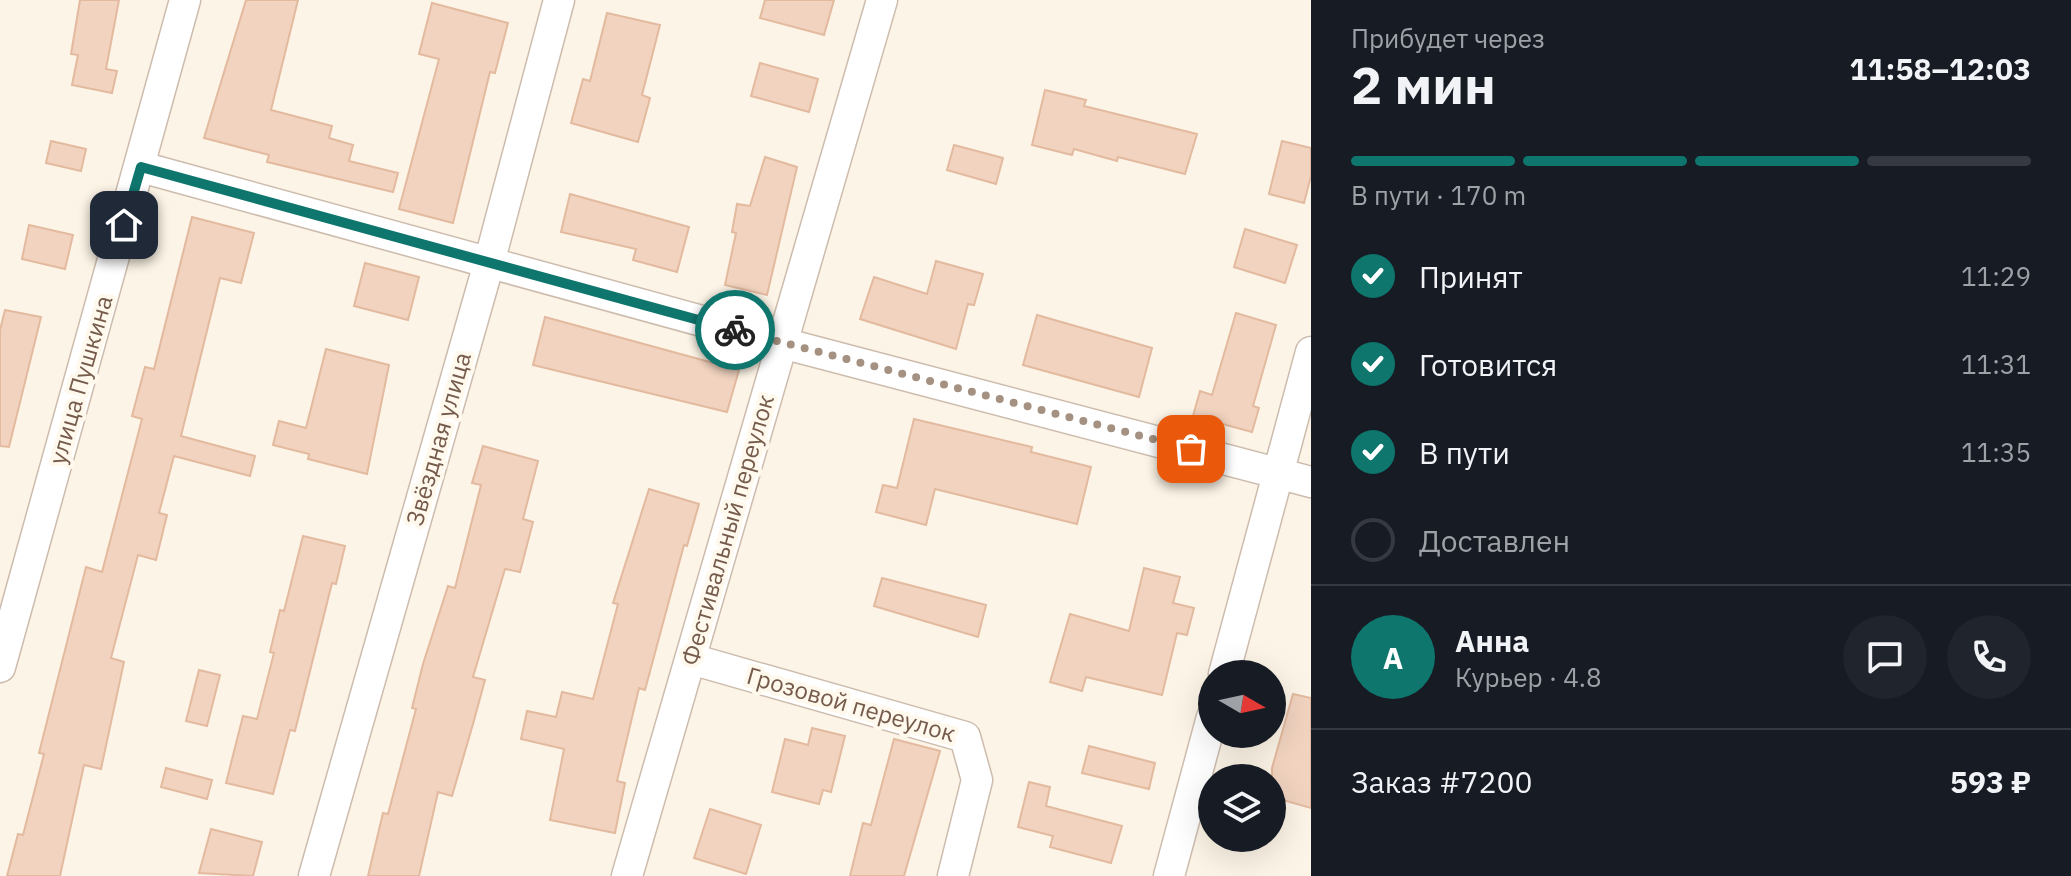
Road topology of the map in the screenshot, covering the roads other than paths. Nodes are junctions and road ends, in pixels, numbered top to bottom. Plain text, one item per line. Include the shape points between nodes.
1 (185, 0) edge
2 (559, 0) edge
3 (882, 0) edge
4 (141, 167) junction
5 (489, 263) junction
6 (782, 343) junction
7 (1311, 352) edge
8 (1278, 472) junction
9 (1311, 482) edge
10 (691, 659) junction
11 (1228, 660) edge
12 (0, 667) edge
13 (1204, 748) edge
14 (314, 876) edge
15 (627, 876) edge
16 (953, 876) edge
17 (1169, 876) edge

1 - 4 street, улица Пушкина
2 - 5 street, Звёздная улица
3 - 6 street, Фестивальный переулок
4 - 5 street
4 - 12 street, улица Пушкина
5 - 6 street
5 - 14 street, Звёздная улица
6 - 8 street
6 - 10 street, Фестивальный переулок
7 - 8 street
8 - 9 street
8 - 11 street
10 - 15 street, Фестивальный переулок
10 - 16 street, Грозовой переулок via 965,737 977,780
13 - 17 street

